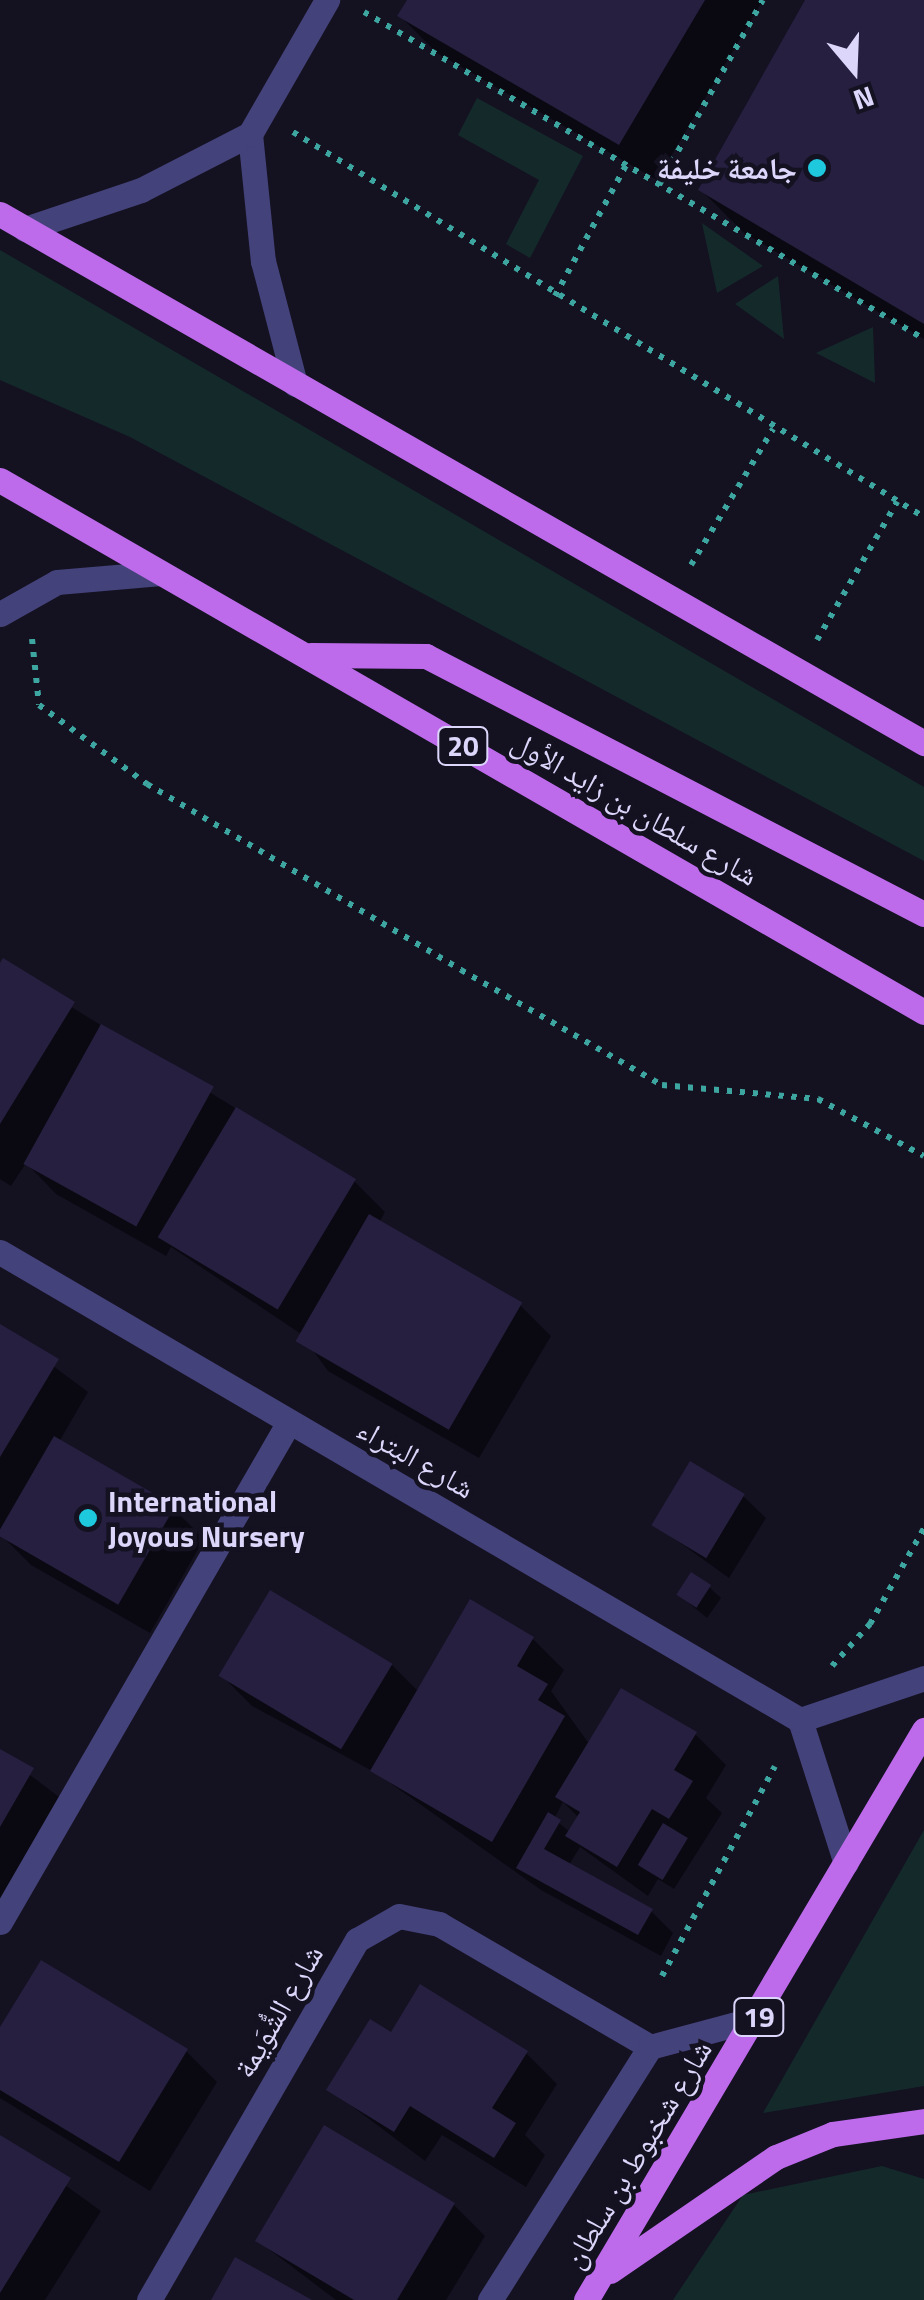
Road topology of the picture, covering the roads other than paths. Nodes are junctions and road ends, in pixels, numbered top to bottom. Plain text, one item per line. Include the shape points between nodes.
1 (327, 0) edge
2 (256, 124) junction
3 (0, 214) edge
4 (26, 229) junction
5 (295, 384) junction
6 (0, 480) edge
7 (160, 573) junction
8 (0, 614) edge
9 (306, 655) junction
10 (924, 743) edge
11 (924, 914) edge
12 (924, 1012) edge
13 (0, 1252) edge
14 (290, 1422) junction
15 (924, 1678) edge
16 (800, 1720) junction
17 (924, 1730) edge
18 (846, 1863) junction
19 (0, 1922) edge
20 (758, 2018) junction
21 (650, 2047) junction
22 (924, 2121) edge
23 (592, 2290) edge
24 (149, 2300) edge
25 (490, 2300) edge

1 - 2 street
2 - 4 street via 141,190
2 - 5 street via 264,261
3 - 4 main road
4 - 5 main road
5 - 10 main road
6 - 7 main road, شارع سلطان بن زايد الأول / 20
7 - 8 street via 57,582
7 - 9 main road, شارع سلطان بن زايد الأول / 20
9 - 11 main road via 426,656
9 - 12 main road, شارع سلطان بن زايد الأول / 20
13 - 14 street, شارع البتراء
14 - 16 street, شارع البتراء
14 - 19 street
15 - 16 street
16 - 18 street
17 - 18 main road, شارع شخبوط بن سلطان / 19
18 - 20 main road, شارع شخبوط بن سلطان / 19
20 - 21 street
20 - 23 main road, شارع شخبوط بن سلطان / 19
21 - 24 street, شارع الشُّوَيمة via 439,1924 398,1916 357,1940
21 - 25 street
22 - 23 main road via 833,2134 776,2157

